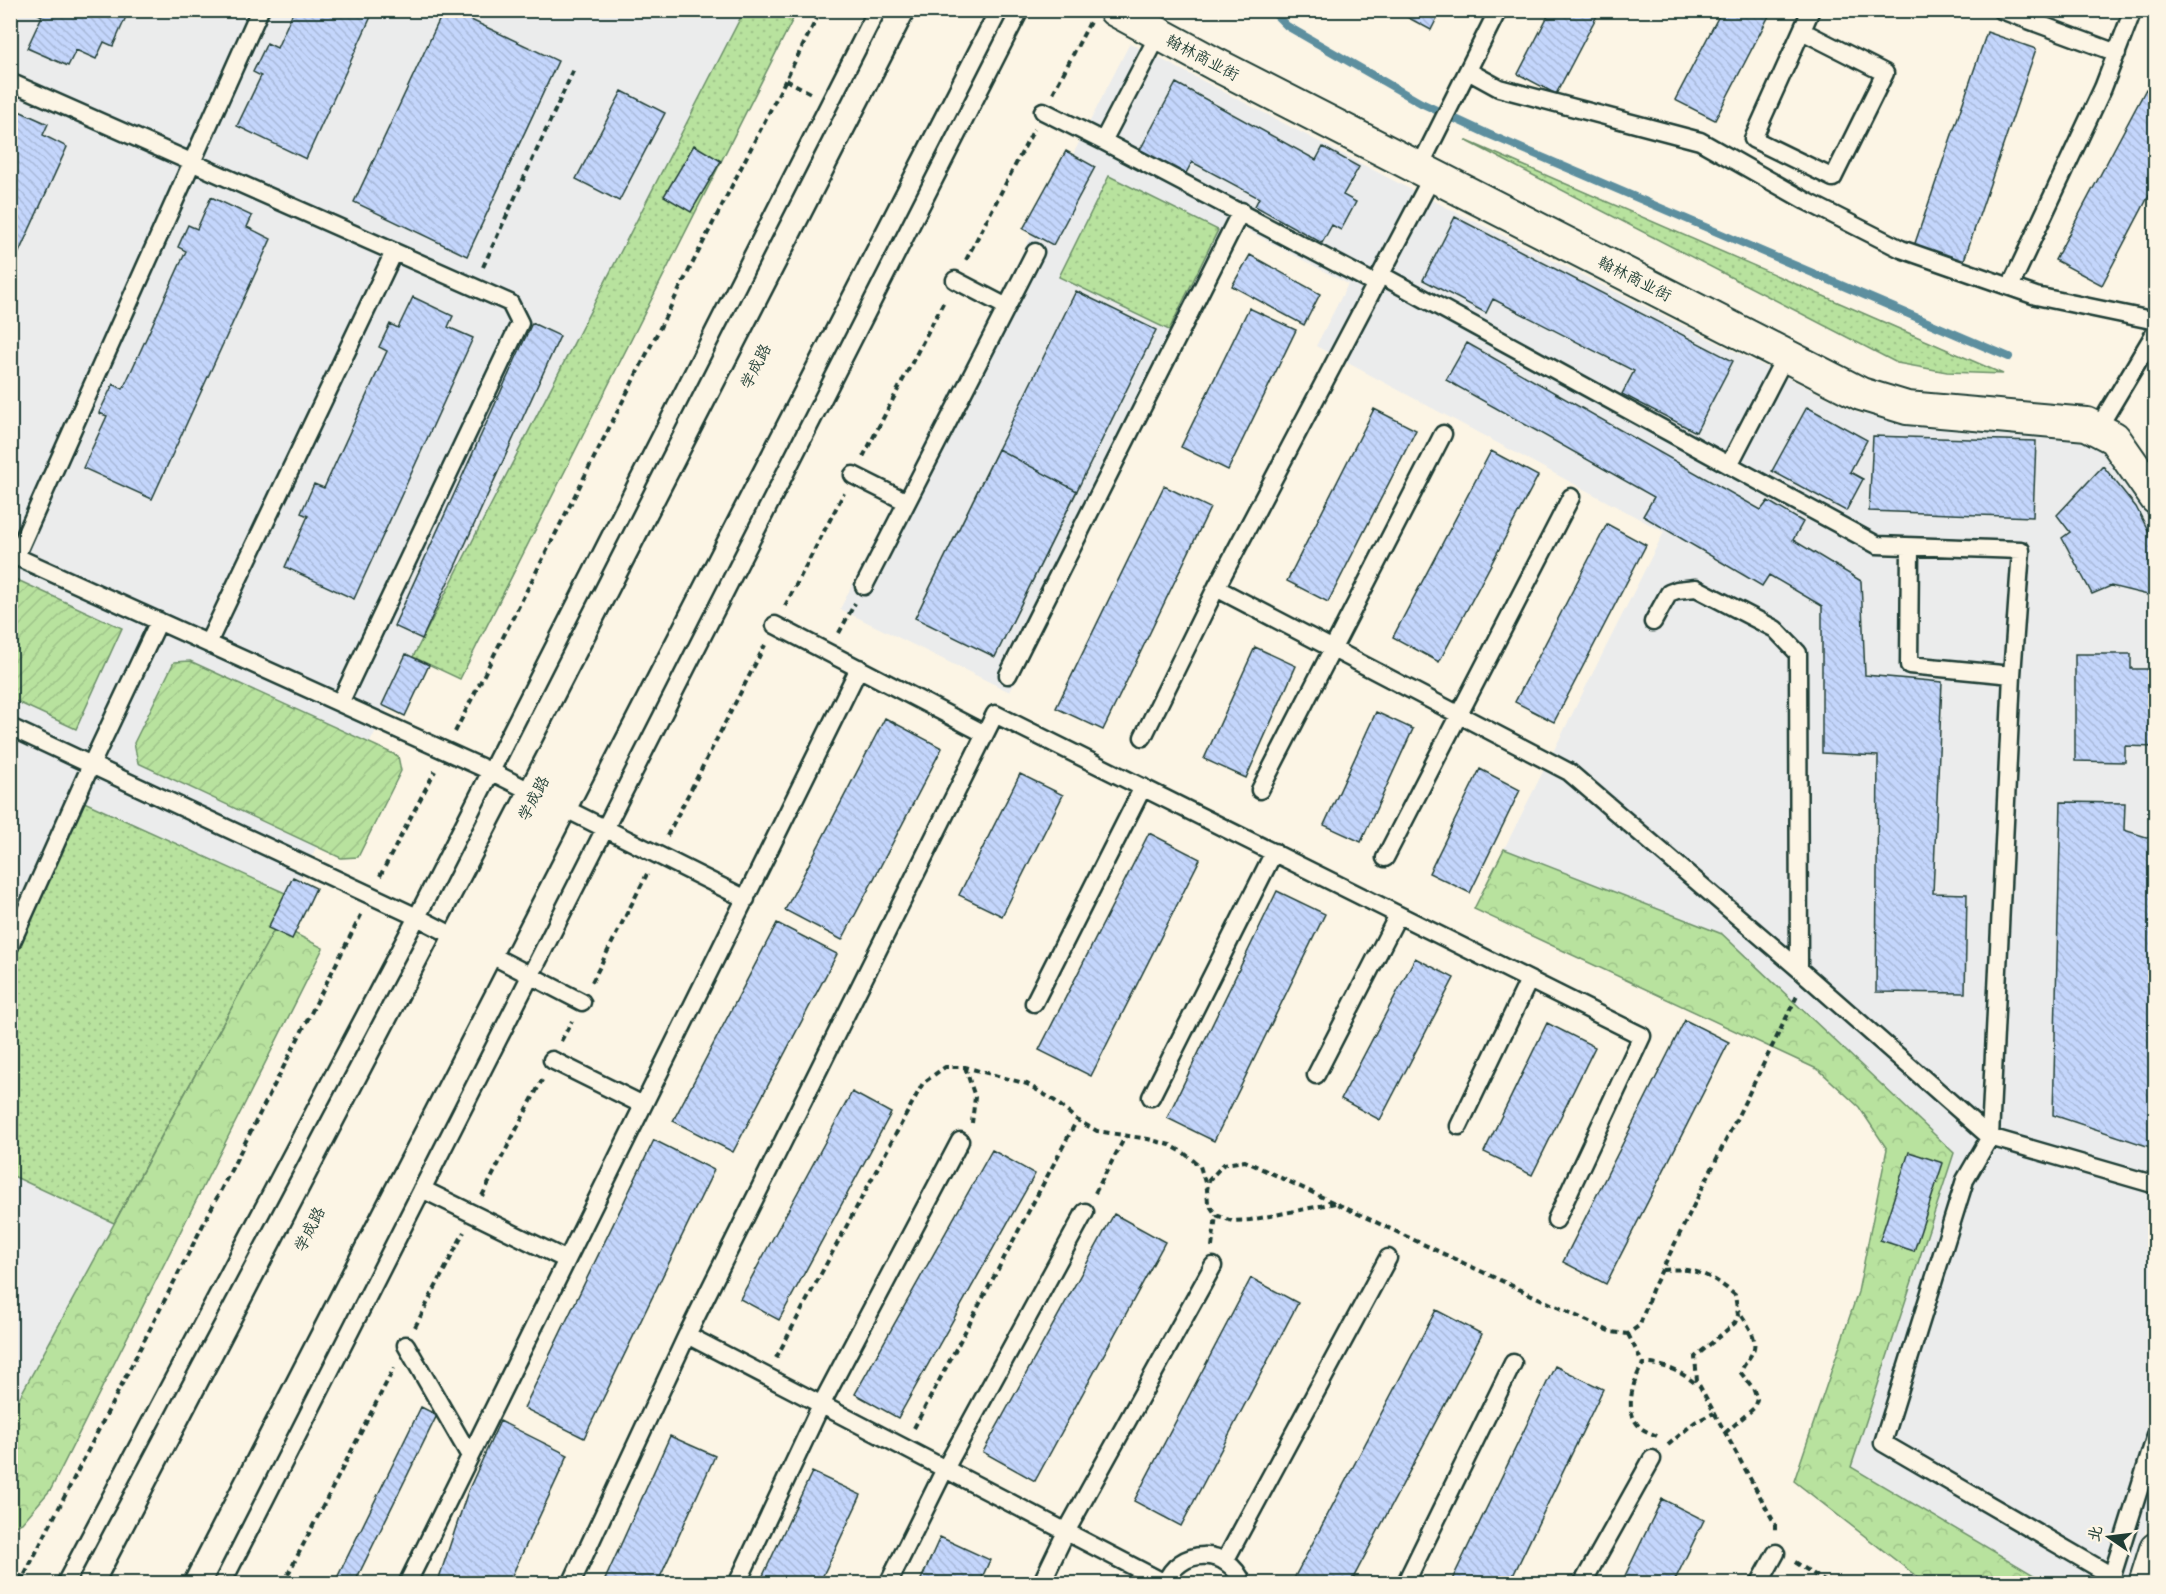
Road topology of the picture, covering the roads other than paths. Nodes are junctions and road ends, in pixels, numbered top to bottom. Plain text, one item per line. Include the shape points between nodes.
1 (260, 10) edge
2 (877, 10) edge
3 (937, 10) edge
4 (968, 10) edge
5 (1020, 10) edge
6 (1498, 10) edge
7 (1811, 10) edge
8 (2001, 10) edge
9 (2133, 10) edge
10 (1105, 12) edge
11 (1802, 31) junction
12 (1158, 34) junction
13 (2117, 53) junction
14 (1468, 71) junction
15 (10, 82) edge
16 (1043, 111) road end
17 (1753, 139) junction
18 (1103, 141) junction
19 (192, 162) junction
20 (1742, 164) junction
21 (1426, 172) junction
22 (1241, 211) junction
23 (394, 252) junction
24 (1035, 252) dead end
25 (955, 280) road end
26 (1379, 280) junction
27 (2010, 287) junction
28 (1007, 307) junction
29 (2156, 321) edge
30 (2156, 331) edge
31 (1786, 355) junction
32 (2097, 430) junction
33 (1443, 434) dead end
34 (1729, 465) junction
35 (854, 475) road end
36 (1571, 497) dead end
37 (2156, 498) edge
38 (907, 502) junction
39 (1910, 548) junction
40 (13, 555) edge
41 (864, 586) road end
42 (1216, 588) junction
43 (159, 621) junction
44 (1653, 622) dead end
45 (775, 625) road end
46 (208, 643) junction
47 (1333, 649) junction
48 (859, 668) junction
49 (1008, 675) dead end
50 (2012, 675) junction
51 (340, 703) junction
52 (1459, 715) junction
53 (10, 727) edge
54 (985, 734) junction
55 (1143, 737) dead end
56 (92, 765) junction
57 (490, 771) junction
58 (1143, 787) junction
59 (1260, 790) dead end
60 (548, 799) junction
61 (605, 828) junction
62 (1274, 852) junction
63 (1385, 858) dead end
64 (746, 899) junction
65 (1398, 915) junction
66 (417, 917) junction
67 (473, 945) junction
68 (10, 946) edge
69 (1803, 973) junction
70 (531, 975) junction
71 (1529, 980) junction
72 (582, 1002) road end
73 (1034, 1003) dead end
74 (552, 1060) road end
75 (1316, 1075) dead end
76 (1151, 1097) dead end
77 (643, 1105) junction
78 (1458, 1126) dead end
79 (1990, 1137) junction
80 (960, 1141) road end
81 (2156, 1185) edge
82 (422, 1189) junction
83 (1085, 1212) road end
84 (1556, 1220) dead end
85 (1388, 1258) dead end
86 (567, 1260) junction
87 (1213, 1266) road end
88 (687, 1335) junction
89 (406, 1345) road end
90 (1513, 1363) dead end
91 (821, 1405) junction
92 (2156, 1435) edge
93 (470, 1456) junction
94 (1652, 1459) road end
95 (945, 1469) junction
96 (1066, 1532) junction
97 (2156, 1549) edge
98 (1776, 1553) road end
99 (1225, 1561) junction
100 (1165, 1583) edge
101 (65, 1584) edge
102 (125, 1584) edge
103 (161, 1584) edge
104 (222, 1584) edge
105 (407, 1584) edge
106 (571, 1584) edge
107 (737, 1584) edge
108 (888, 1584) edge
109 (1041, 1584) edge
110 (1243, 1584) edge
111 (1405, 1584) edge
112 (1582, 1584) edge
113 (1759, 1584) edge
114 (2145, 1584) edge

1 - 19 lane
2 - 57 lane
3 - 60 main road, 学成路
4 - 60 main road, 学成路
5 - 61 lane
6 - 14 lane
7 - 11 lane
8 - 13 lane
9 - 13 lane
10 - 12 street, 翰林商业街
11 - 17 lane
11 - 17 lane via 1885,73 1833,178
12 - 18 lane
12 - 21 street, 翰林商业街
13 - 27 lane
14 - 20 lane via 1499,88 1700,141
14 - 21 lane via 1441,124
15 - 19 lane
16 - 18 lane
17 - 20 lane
18 - 22 lane
19 - 23 lane
19 - 40 lane
20 - 27 lane via 1901,249
21 - 26 lane
21 - 31 street, 翰林商业街
22 - 26 lane
22 - 49 lane
23 - 46 lane
23 - 51 lane via 510,303 520,323
24 - 28 lane
25 - 28 lane
26 - 34 lane
26 - 42 lane
27 - 29 lane
28 - 38 lane
30 - 32 lane
31 - 32 street, 翰林商业街 via 1861,394 1907,408 2087,424
31 - 34 lane
32 - 37 street, 翰林商业街 via 2114,438
33 - 47 lane
34 - 39 lane via 1877,545
35 - 38 lane
36 - 52 lane
38 - 41 lane
39 - 50 lane via 1909,665
39 - 50 lane via 2021,550
40 - 43 lane
42 - 47 lane
42 - 55 lane
43 - 46 lane
43 - 56 lane
44 - 69 lane via 1669,593 1696,588 1775,629 1798,653
45 - 48 lane
46 - 51 lane
47 - 52 lane
47 - 59 lane
48 - 54 lane
48 - 64 lane
50 - 79 lane
51 - 57 lane
52 - 63 lane
52 - 69 lane via 1569,772
53 - 56 lane
54 - 58 lane via 995,714
54 - 88 lane
56 - 66 lane
56 - 68 lane
57 - 60 lane
57 - 66 lane
58 - 62 lane
58 - 73 lane
60 - 61 lane
60 - 67 main road, 学成路
61 - 64 lane
61 - 70 lane
62 - 65 lane
62 - 76 lane
64 - 77 lane
65 - 71 lane
65 - 75 lane
66 - 67 lane
66 - 101 lane
67 - 70 lane
67 - 102 main road, 学成路
67 - 103 main road, 学成路
69 - 79 lane
70 - 72 lane
70 - 82 lane
71 - 78 lane
71 - 84 lane via 1642,1036
74 - 77 lane
77 - 86 lane
79 - 81 lane
79 - 92 lane via 1965,1180 1883,1443 2112,1576
80 - 91 lane
82 - 86 lane
82 - 104 lane
83 - 95 lane
85 - 99 lane
86 - 93 lane
87 - 96 lane
88 - 91 lane
88 - 106 lane
89 - 93 lane
90 - 111 lane
91 - 95 lane
91 - 107 lane
93 - 105 lane
94 - 112 lane
95 - 96 lane
95 - 108 lane
96 - 100 lane
96 - 109 lane
97 - 114 street
98 - 113 lane
99 - 100 lane via 1205,1555 1191,1557 1178,1564
99 - 110 lane

